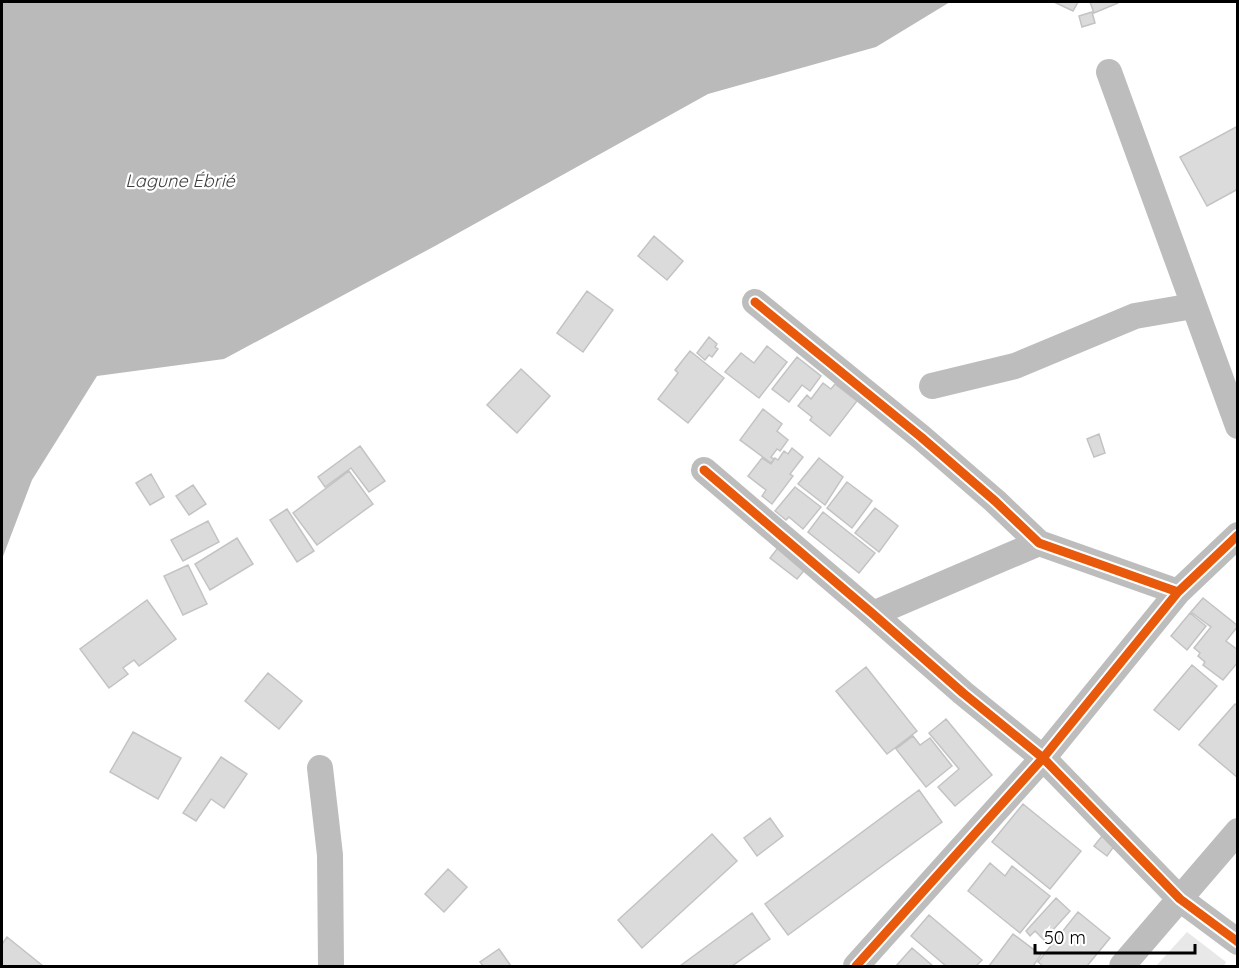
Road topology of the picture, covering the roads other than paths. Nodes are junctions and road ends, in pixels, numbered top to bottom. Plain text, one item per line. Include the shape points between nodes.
1 (1109, 72) dead end
2 (755, 302) dead end
3 (1193, 306) junction
4 (932, 386) dead end
5 (1238, 426) edge
6 (704, 470) dead end
7 (1238, 535) edge
8 (1039, 543) junction
9 (1178, 592) junction
10 (873, 614) junction
11 (1043, 758) junction
12 (320, 768) dead end
13 (1238, 831) edge
14 (1180, 900) junction
15 (1238, 942) edge
16 (331, 966) edge
17 (856, 966) edge
18 (1122, 966) edge

1 - 3 street
2 - 8 street via 921,437
3 - 4 street via 1135,316 1015,366
3 - 5 street
6 - 10 street
7 - 9 street
8 - 9 street
8 - 10 street
9 - 11 street
10 - 11 street
11 - 14 street
11 - 17 street
12 - 16 street via 330,855
13 - 14 street
14 - 15 street
14 - 18 street

